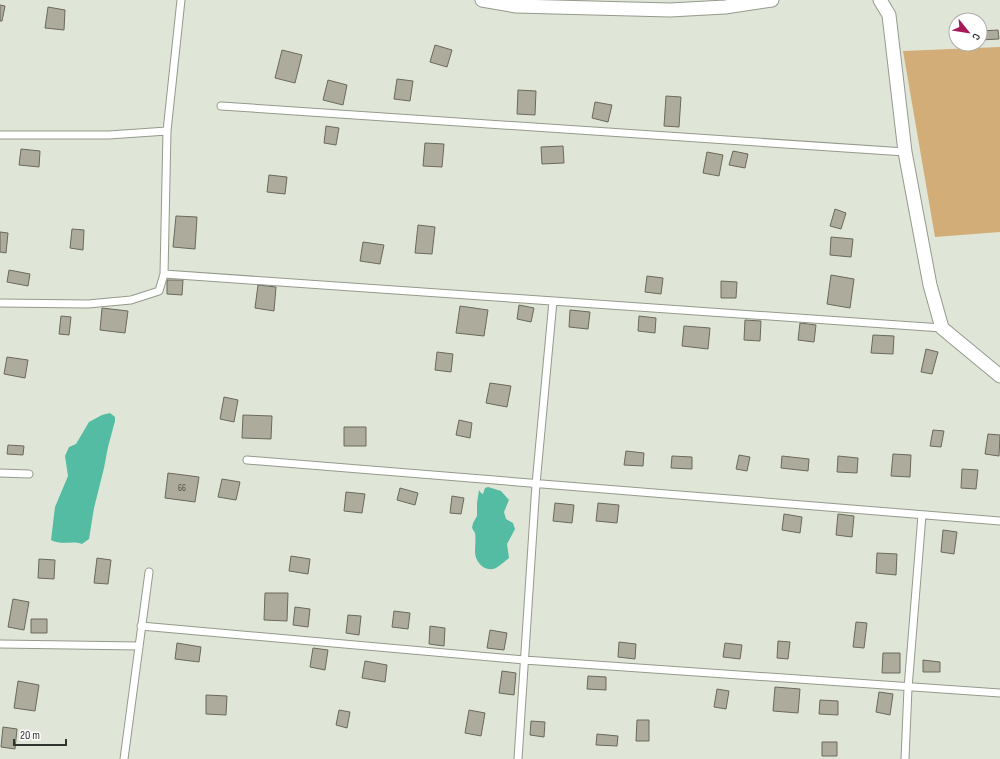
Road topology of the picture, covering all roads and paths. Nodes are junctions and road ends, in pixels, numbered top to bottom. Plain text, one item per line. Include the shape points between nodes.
1 (181, 0) edge
2 (482, 0) edge
3 (772, 0) edge
4 (880, 0) edge
5 (221, 106) dead end
6 (167, 131) junction
7 (0, 135) edge
8 (905, 152) junction
9 (164, 274) junction
10 (553, 301) junction
11 (0, 303) edge
12 (942, 328) junction
13 (1000, 376) edge
14 (248, 460) dead end
15 (0, 473) edge
16 (30, 474) dead end
17 (536, 484) junction
18 (922, 515) junction
19 (1000, 521) edge
20 (149, 572) dead end
21 (141, 626) junction
22 (0, 644) edge
23 (139, 646) junction
24 (524, 660) junction
25 (908, 688) junction
26 (1000, 693) edge
27 (124, 759) edge
28 (518, 759) edge
29 (904, 759) edge

1 - 6 lane
2 - 3 street via 516,6 670,10 725,7
4 - 8 street via 889,15
5 - 8 lane
6 - 7 lane via 109,135
6 - 9 lane
8 - 12 street via 930,285
9 - 10 lane
9 - 11 lane via 158,291 131,300 88,304
10 - 12 lane
10 - 17 lane
12 - 13 street
14 - 17 lane
15 - 16 lane
17 - 18 lane
17 - 24 lane
18 - 19 lane
18 - 25 lane
20 - 21 lane
21 - 23 lane
21 - 24 lane
22 - 23 lane
23 - 27 lane
24 - 25 lane
24 - 28 lane
25 - 26 lane
25 - 29 lane

